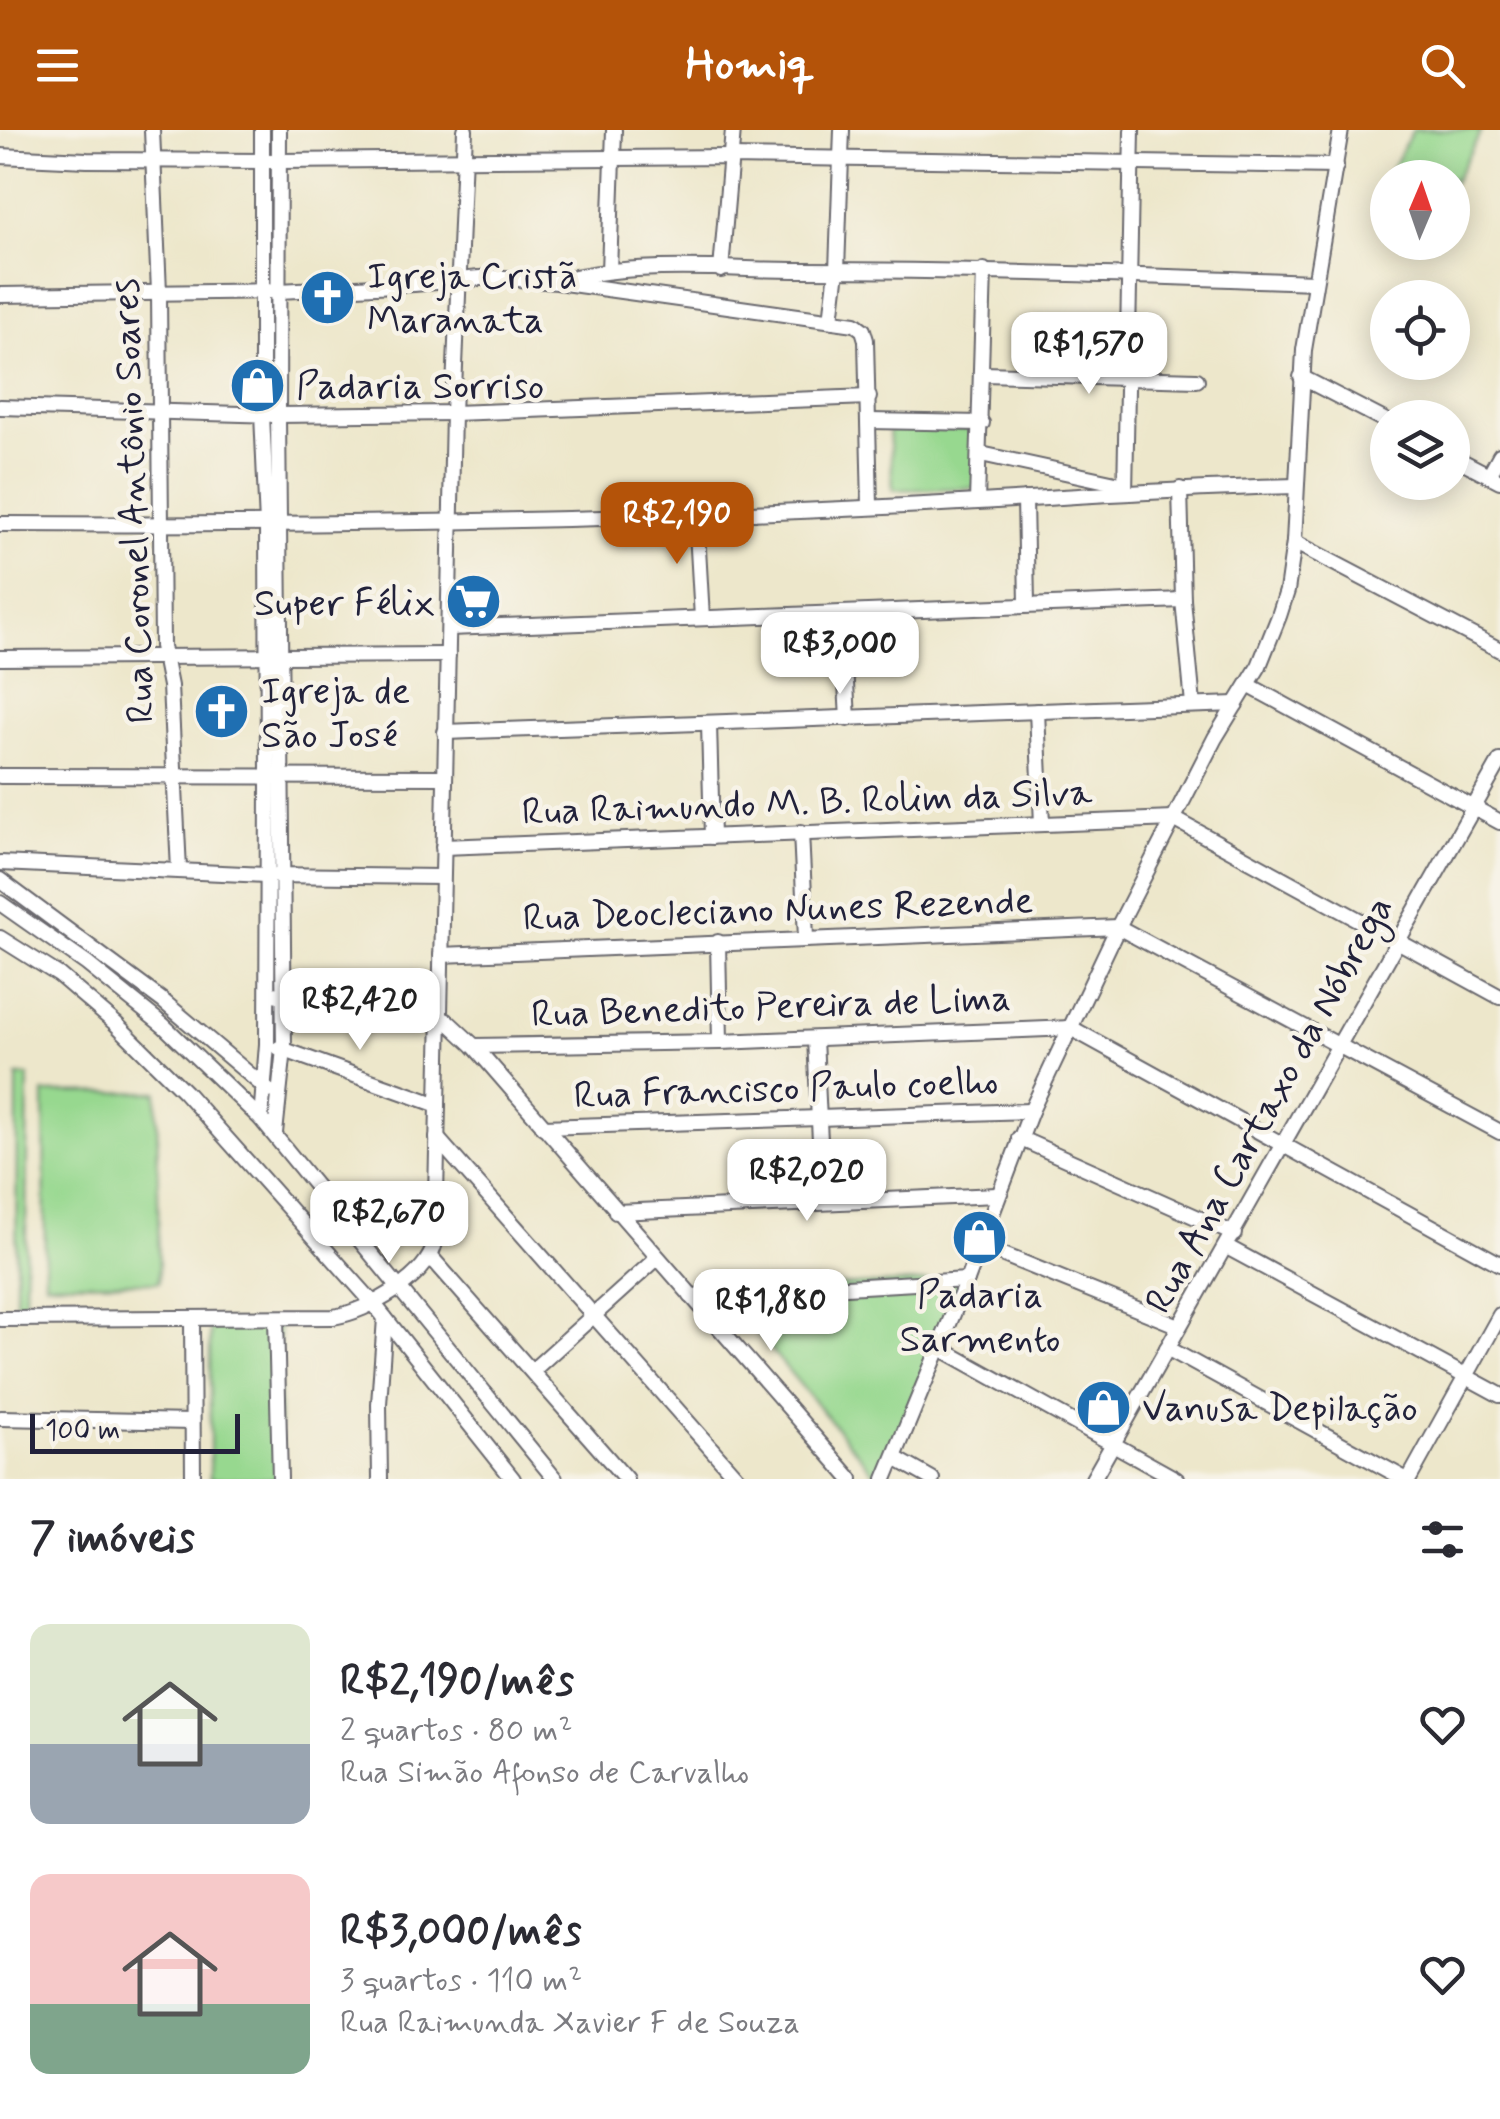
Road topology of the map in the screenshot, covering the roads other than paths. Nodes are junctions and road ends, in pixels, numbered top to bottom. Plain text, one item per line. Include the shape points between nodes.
1 (152, 130) edge
2 (262, 130) edge
3 (280, 130) edge
4 (465, 130) edge
5 (614, 130) edge
6 (733, 130) edge
7 (842, 130) edge
8 (1132, 130) edge
9 (1341, 130) edge
10 (0, 156) edge
11 (732, 157) junction
12 (614, 158) junction
13 (841, 158) junction
14 (464, 159) junction
15 (263, 160) junction
16 (153, 161) junction
17 (280, 161) junction
18 (1130, 165) junction
19 (1336, 166) junction
20 (721, 270) junction
21 (836, 270) junction
22 (984, 270) junction
23 (608, 271) junction
24 (1132, 276) junction
25 (457, 279) junction
26 (556, 282) junction
27 (1315, 282) junction
28 (278, 291) junction
29 (159, 292) junction
30 (261, 292) junction
31 (0, 296) edge
32 (831, 320) junction
33 (983, 374) junction
34 (1127, 376) junction
35 (1301, 377) junction
36 (1197, 380) dead end
37 (869, 397) junction
38 (0, 407) edge
39 (160, 412) junction
40 (453, 413) junction
41 (1370, 413) edge
42 (262, 414) junction
43 (278, 415) junction
44 (870, 422) junction
45 (982, 423) junction
46 (980, 454) junction
47 (1500, 455) edge
48 (1470, 465) edge
49 (1494, 478) edge
50 (1296, 486) junction
51 (1125, 489) junction
52 (1180, 489) junction
53 (1025, 499) junction
54 (977, 502) junction
55 (870, 506) junction
56 (696, 514) junction
57 (451, 523) junction
58 (0, 524) edge
59 (162, 525) junction
60 (274, 525) junction
61 (1294, 542) junction
62 (1183, 600) junction
63 (1027, 604) junction
64 (842, 613) junction
65 (702, 618) junction
66 (449, 628) junction
67 (1500, 650) edge
68 (448, 655) junction
69 (274, 657) junction
70 (0, 658) edge
71 (166, 658) junction
72 (1248, 686) junction
73 (1193, 704) junction
74 (1236, 704) junction
75 (1037, 712) junction
76 (848, 719) junction
77 (709, 724) junction
78 (444, 732) junction
79 (1500, 760) edge
80 (0, 776) edge
81 (275, 777) junction
82 (444, 777) junction
83 (174, 778) junction
84 (1475, 808) junction
85 (1174, 819) junction
86 (1500, 822) edge
87 (1042, 824) junction
88 (801, 832) junction
89 (712, 837) junction
90 (443, 847) junction
91 (0, 863) edge
92 (179, 870) junction
93 (266, 875) junction
94 (283, 875) junction
95 (442, 877) junction
96 (0, 880) edge
97 (0, 903) edge
98 (1118, 927) junction
99 (0, 938) edge
100 (806, 938) junction
101 (1396, 939) junction
102 (718, 942) junction
103 (441, 955) junction
104 (274, 994) junction
105 (1500, 997) edge
106 (438, 1016) junction
107 (1071, 1028) junction
108 (814, 1039) junction
109 (720, 1042) junction
110 (267, 1044) junction
111 (1340, 1044) junction
112 (474, 1046) junction
113 (284, 1049) junction
114 (272, 1092) junction
115 (438, 1105) junction
116 (1031, 1111) junction
117 (261, 1119) junction
118 (819, 1120) junction
119 (543, 1127) junction
120 (1500, 1132) edge
121 (274, 1133) junction
122 (437, 1138) junction
123 (1020, 1138) junction
124 (1284, 1146) junction
125 (997, 1195) junction
126 (823, 1202) junction
127 (616, 1212) junction
128 (1230, 1240) junction
129 (979, 1245) junction
130 (430, 1257) junction
131 (656, 1259) junction
132 (1500, 1264) edge
133 (967, 1280) junction
134 (398, 1286) junction
135 (691, 1296) junction
136 (374, 1304) junction
137 (596, 1315) junction
138 (1500, 1315) edge
139 (192, 1318) junction
140 (276, 1318) junction
141 (386, 1318) junction
142 (0, 1319) edge
143 (1179, 1326) junction
144 (940, 1348) junction
145 (1167, 1348) junction
146 (532, 1371) junction
147 (1468, 1377) junction
148 (1500, 1395) edge
149 (0, 1418) edge
150 (192, 1422) junction
151 (1112, 1443) junction
152 (895, 1458) junction
153 (193, 1479) edge
154 (280, 1479) edge
155 (380, 1479) edge
156 (512, 1479) edge
157 (555, 1479) edge
158 (626, 1479) edge
159 (738, 1479) edge
160 (851, 1479) edge
161 (885, 1479) edge
162 (932, 1479) edge
163 (1092, 1479) edge
164 (1176, 1479) edge
165 (1407, 1479) edge

1 - 16 street, Rua Coronel Antônio Soares
2 - 15 street
3 - 17 street
4 - 14 street
5 - 12 street
6 - 11 street
7 - 13 street
8 - 18 street
9 - 19 street
10 - 16 street
11 - 12 street
11 - 13 street
11 - 20 street
12 - 14 street
12 - 23 street
13 - 18 street
13 - 21 street
14 - 17 street
14 - 25 street
15 - 16 street
15 - 17 street
15 - 30 street
16 - 29 street, Rua Coronel Antônio Soares
17 - 28 street
18 - 19 street
18 - 24 street
19 - 27 street
20 - 21 street
20 - 23 street
21 - 22 street
21 - 32 street
22 - 24 street
22 - 33 street
23 - 26 street
24 - 27 street
24 - 34 street
25 - 26 street
25 - 28 street
25 - 40 street
26 - 32 street
27 - 35 street
28 - 30 street
28 - 43 street
29 - 30 street
29 - 31 street
29 - 39 street, Rua Coronel Antônio Soares
30 - 42 street
32 - 37 street via 863,330
33 - 34 street
33 - 45 street
34 - 36 street
34 - 51 street
35 - 41 street
35 - 50 street
37 - 40 street
37 - 44 street
38 - 39 street
39 - 42 street
39 - 59 street, Rua Coronel Antônio Soares
40 - 43 street
40 - 57 street
42 - 43 street
42 - 60 street
43 - 60 street
44 - 45 street
44 - 55 street
45 - 46 street
46 - 51 street
46 - 54 street
47 - 49 street
48 - 49 street
50 - 52 street
50 - 61 street
51 - 52 street
51 - 53 street
52 - 62 street
53 - 54 street
53 - 63 street
54 - 55 street
55 - 56 street
56 - 57 street
56 - 65 street
57 - 60 street
57 - 66 street
58 - 59 street
59 - 60 street
59 - 71 street, Rua Coronel Antônio Soares
60 - 69 street
61 - 67 street
61 - 72 street via 1286,591
62 - 63 street
62 - 73 street
63 - 64 street
64 - 65 street
64 - 76 street
65 - 66 street
66 - 68 street
68 - 69 street
68 - 78 street
69 - 71 street
69 - 81 street
70 - 71 street
71 - 83 street, Rua Coronel Antônio Soares
72 - 74 street
72 - 84 street
73 - 74 street
73 - 75 street
74 - 85 street
75 - 76 street
75 - 87 street
76 - 77 street
77 - 78 street
77 - 89 street
78 - 82 street
79 - 84 street, Rua Ana Cartaxo da Nóbrega
80 - 83 street
81 - 82 street
81 - 83 street
81 - 93 street
81 - 94 street
82 - 90 street
83 - 92 street, Rua Coronel Antônio Soares
84 - 86 street
84 - 101 street, Rua Ana Cartaxo da Nóbrega
85 - 87 street, Rua Raimundo M. B. Rolim da Silva
85 - 98 street
85 - 101 street
87 - 88 street, Rua Raimundo M. B. Rolim da Silva
88 - 89 street, Rua Raimundo M. B. Rolim da Silva
88 - 100 street
89 - 90 street, Rua Raimundo M. B. Rolim da Silva
90 - 95 street
91 - 92 street
92 - 93 street
93 - 94 street
93 - 104 street
94 - 95 street
94 - 104 street
95 - 103 street
96 - 114 street
97 - 117 street via 164,1026
98 - 100 street, Rua Deocleciano Nunes Rezende
98 - 107 street
98 - 111 street
99 - 136 street via 115,1023
100 - 102 street, Rua Deocleciano Nunes Rezende
101 - 105 street
101 - 111 street, Rua Ana Cartaxo da Nóbrega
102 - 103 street, Rua Deocleciano Nunes Rezende
102 - 109 street
103 - 106 street
104 - 106 street
104 - 110 street
104 - 113 street
106 - 112 street
106 - 115 street
107 - 108 street, Rua Benedito Pereira de Lima
107 - 116 street
107 - 124 street
108 - 109 street, Rua Benedito Pereira de Lima
108 - 118 street
109 - 112 street, Rua Benedito Pereira de Lima
110 - 113 street
110 - 114 street
111 - 120 street
111 - 124 street, Rua Ana Cartaxo da Nóbrega
112 - 119 street
113 - 114 street
113 - 115 street
114 - 117 street
114 - 121 street
115 - 122 street
116 - 118 street, Rua Francisco Paulo coelho
116 - 123 street
117 - 121 street
118 - 119 street, Rua Francisco Paulo coelho
118 - 126 street
119 - 127 street
121 - 134 street
122 - 130 street
122 - 137 street
123 - 125 street
123 - 128 street
124 - 128 street, Rua Ana Cartaxo da Nóbrega
124 - 132 street
125 - 126 street
125 - 129 street
126 - 127 street
127 - 131 street
128 - 143 street, Rua Ana Cartaxo da Nóbrega
128 - 147 street
129 - 133 street
129 - 143 street
130 - 134 street
130 - 146 street
131 - 135 street
131 - 137 street
133 - 135 street
133 - 144 street
134 - 136 street
134 - 157 street
135 - 160 street
136 - 140 street via 333,1316
136 - 141 street
137 - 146 street
137 - 159 street
138 - 147 street
139 - 140 street
139 - 142 street
139 - 150 street
140 - 154 street
141 - 155 street
141 - 156 street
143 - 145 street, Rua Ana Cartaxo da Nóbrega
144 - 151 street
144 - 152 street
145 - 151 street, Rua Ana Cartaxo da Nóbrega
145 - 165 street
146 - 158 street
147 - 148 street
147 - 165 street
149 - 150 street
150 - 153 street
151 - 163 street, Rua Ana Cartaxo da Nóbrega
151 - 164 street
152 - 161 street
152 - 162 street

